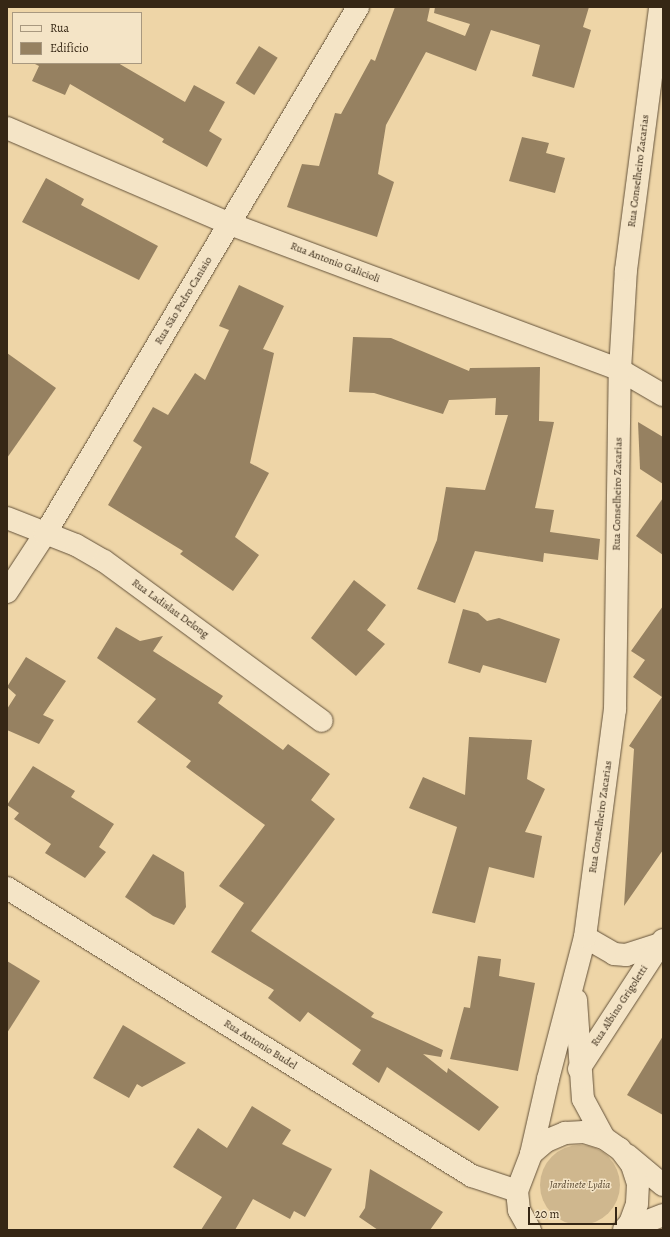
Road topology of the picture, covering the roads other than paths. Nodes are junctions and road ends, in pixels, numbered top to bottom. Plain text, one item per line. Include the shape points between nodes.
1 (358, 7) edge
2 (660, 7) edge
3 (7, 128) edge
4 (230, 224) junction
5 (620, 370) junction
6 (663, 395) edge
7 (7, 518) edge
8 (45, 534) junction
9 (7, 592) edge
10 (322, 722) dead end
11 (7, 888) edge
12 (585, 937) junction
13 (662, 942) edge
14 (575, 980) junction
15 (579, 1069) junction
16 (612, 1144) junction
17 (531, 1154) junction
18 (663, 1185) edge
19 (518, 1210) edge
20 (663, 1216) edge
21 (530, 1230) edge
22 (624, 1230) edge

1 - 4 street, Rua São Pedro Canisio
2 - 5 street, Rua Conselheiro Zacarias via 626,270
3 - 4 street, Rua Antonio Galicioli
4 - 5 street, Rua Antonio Galicioli
4 - 8 street, Rua São Pedro Canisio
5 - 6 street, Rua Antonio Galicioli
5 - 12 street, Rua Conselheiro Zacarias via 615,710
7 - 8 street, Rua Ladislau Delong
8 - 9 street, Rua São Pedro Canisio
8 - 10 street, Rua Ladislau Delong via 76,545 104,561
11 - 19 street, Rua Antonio Budel via 472,1176
12 - 13 street, Rua Albino Grigoletti via 614,954 626,955
12 - 14 street, Rua Conselheiro Zacarias
13 - 15 street, Rua Albino Grigoletti
14 - 15 street, Rua Conselheiro Zacarias
14 - 17 street, Rua Conselheiro Zacarias
15 - 16 street, Rua Conselheiro Zacarias via 583,1099
16 - 17 street via 584,1132 565,1133 546,1141
16 - 18 street
16 - 22 street via 632,1165 638,1184 637,1204 630,1223
17 - 19 street, Rua Conselheiro Zacarias
19 - 21 street
20 - 22 street

